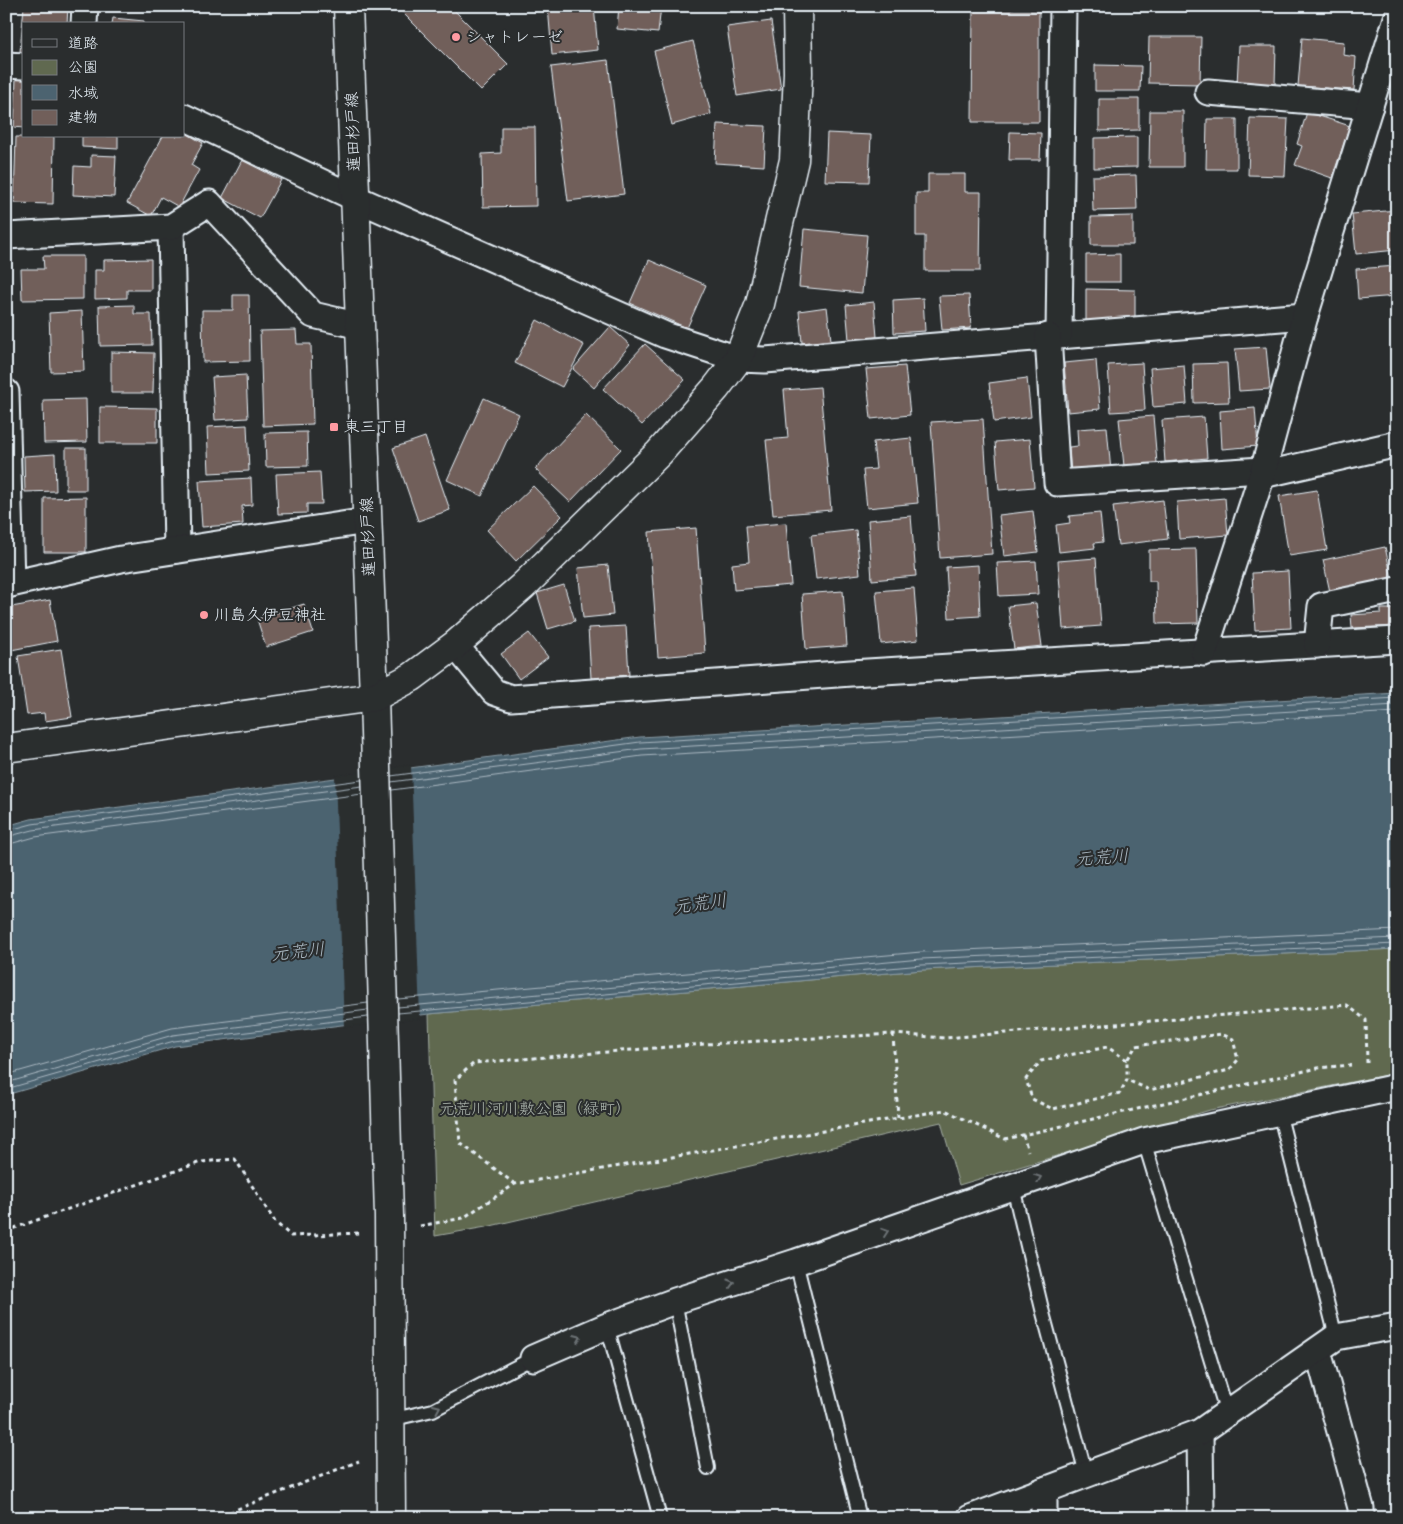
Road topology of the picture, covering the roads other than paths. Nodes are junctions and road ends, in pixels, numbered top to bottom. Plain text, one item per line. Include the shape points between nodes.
1 (85, 6) edge
2 (348, 6) edge
3 (797, 6) edge
4 (1063, 6) edge
5 (1397, 18) edge
6 (84, 22) edge
7 (6, 65) edge
8 (22, 66) edge
9 (1390, 66) edge
10 (1208, 92) dead end
11 (1370, 106) junction
12 (185, 118) edge
13 (356, 198) junction
14 (171, 227) junction
15 (6, 236) edge
16 (1305, 316) junction
17 (360, 326) junction
18 (1054, 336) junction
19 (738, 359) junction
20 (6, 392) edge
21 (1397, 444) edge
22 (1262, 472) junction
23 (367, 521) junction
24 (177, 550) junction
25 (9, 584) edge
26 (1397, 590) edge
27 (1397, 640) edge
28 (455, 645) junction
29 (1317, 645) junction
30 (1204, 652) junction
31 (374, 697) junction
32 (6, 748) edge
33 (1397, 1087) edge
34 (1279, 1112) junction
35 (1144, 1141) junction
36 (1013, 1187) junction
37 (796, 1262) junction
38 (674, 1301) junction
39 (608, 1326) junction
40 (1397, 1326) edge
41 (1327, 1344) junction
42 (533, 1358) joint
43 (1227, 1414) junction
44 (390, 1420) junction
45 (1200, 1432) junction
46 (708, 1468) dead end
47 (1086, 1474) junction
48 (1044, 1490) junction
49 (391, 1518) edge
50 (660, 1518) edge
51 (860, 1518) edge
52 (970, 1518) edge
53 (1044, 1518) edge
54 (1201, 1518) edge
55 (1361, 1518) edge

1 - 6 street
2 - 13 street, 蓮田杉戸線
3 - 19 street via 794,160 760,304
4 - 18 street
5 - 9 street
7 - 8 street
9 - 11 street
10 - 11 street
11 - 16 street
12 - 13 street
13 - 17 street, 蓮田杉戸線
13 - 19 street via 666,335
14 - 15 street
14 - 17 street via 209,203 313,316
14 - 24 street
16 - 18 street
16 - 22 street
17 - 23 street, 蓮田杉戸線
18 - 19 street via 765,360
18 - 22 street via 1057,483
19 - 28 street via 659,453 523,586
20 - 25 street
21 - 22 street
22 - 30 street
23 - 24 street
23 - 31 street, 蓮田杉戸線
24 - 25 street
26 - 29 street via 1321,606
27 - 29 street
28 - 30 street via 494,692 511,698
28 - 31 street via 412,677
29 - 30 street
31 - 32 street
31 - 44 street, 蓮田杉戸線 via 389,1224
33 - 34 street
34 - 35 street
34 - 41 lane
36 -> 35 street
35 - 43 lane
37 -> 36 street
36 - 47 lane
38 -> 37 street
37 - 51 lane
38 - 39 street
38 - 46 lane
42 -> 39 street
39 - 50 lane
40 - 41 street
41 - 43 street
41 - 55 street
44 -> 42 lane via 433,1410
43 - 45 street
44 - 49 street, 蓮田杉戸線
45 - 47 street
45 - 54 street
47 - 48 street
48 - 52 street
48 - 53 street

